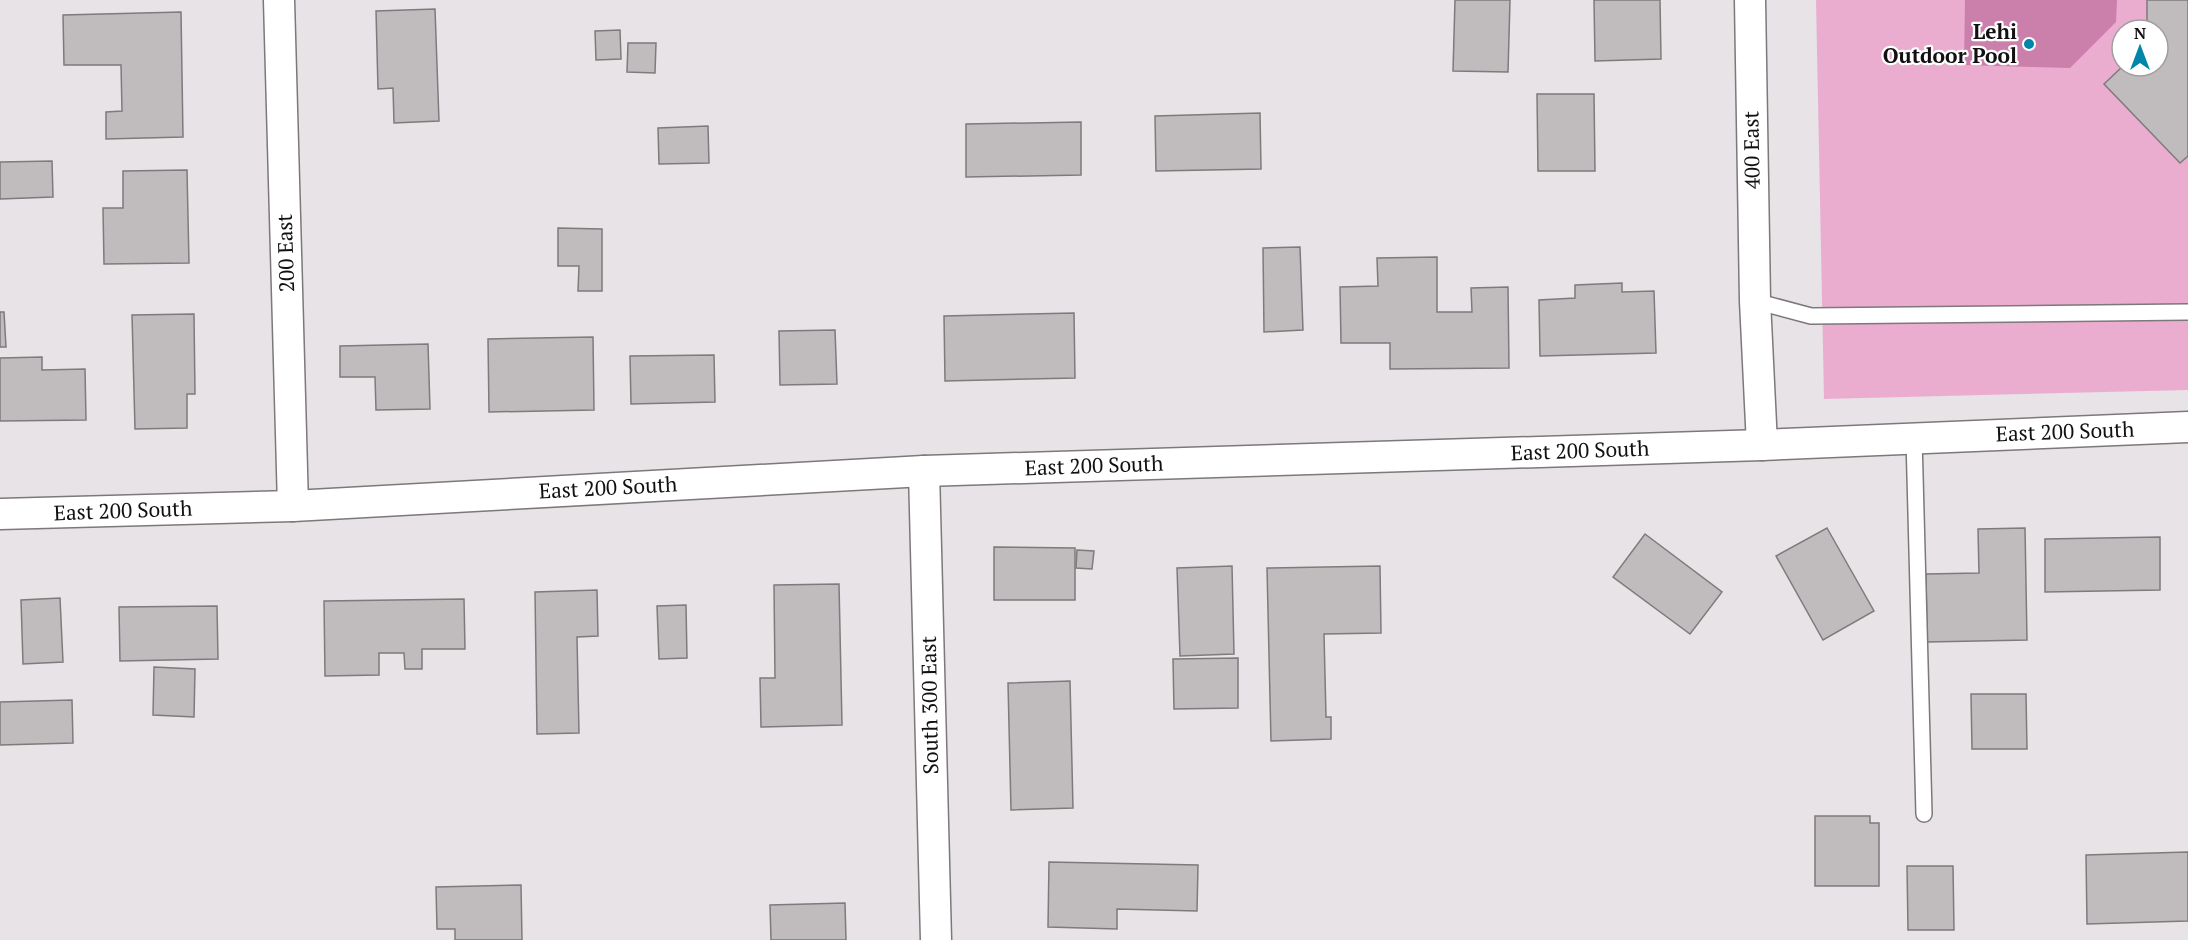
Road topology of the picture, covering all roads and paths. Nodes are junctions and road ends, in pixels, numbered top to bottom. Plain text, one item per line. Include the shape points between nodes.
1 (279, 0) edge
2 (1750, 0) edge
3 (1755, 301) junction
4 (2188, 312) edge
5 (2188, 427) edge
6 (1914, 438) junction
7 (1762, 445) junction
8 (924, 471) junction
9 (293, 506) junction
10 (0, 514) edge
11 (1923, 814) dead end
12 (936, 940) edge

1 - 9 street, 200 East
2 - 3 street, 400 East
3 - 4 lane via 1811,316
3 - 7 street, 400 East
5 - 6 street, East 200 South
6 - 7 street, East 200 South
6 - 11 lane
7 - 8 street, East 200 South
8 - 9 street, East 200 South
8 - 12 street, South 300 East
9 - 10 street, East 200 South

